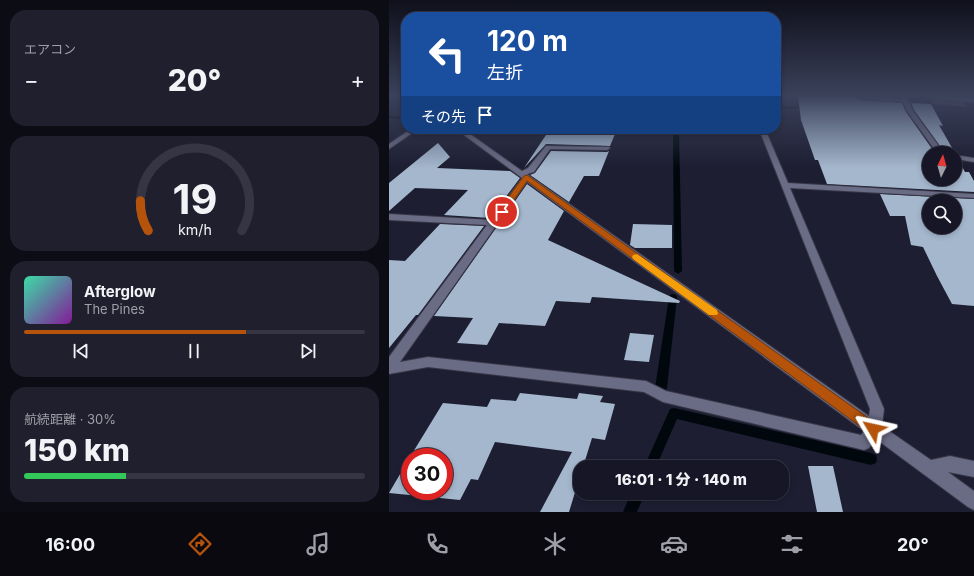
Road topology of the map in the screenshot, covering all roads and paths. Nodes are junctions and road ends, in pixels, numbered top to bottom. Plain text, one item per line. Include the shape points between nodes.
1 (917, 120) edge
2 (408, 134) edge
3 (466, 134) edge
4 (764, 134) edge
5 (936, 146) edge
6 (389, 147) edge
7 (607, 148) dead end
8 (962, 158) edge
9 (974, 160) edge
10 (524, 175) junction
11 (786, 185) junction
12 (974, 196) edge
13 (389, 217) edge
14 (494, 223) junction
15 (389, 368) edge
16 (873, 429) junction
17 (929, 468) junction
18 (974, 469) edge
19 (974, 501) edge

1 - 5 street
2 - 6 street
3 - 10 street
4 - 11 street
7 - 10 street via 548,147 531,170
8 - 9 street
10 - 14 street
10 - 16 street
11 - 12 street
11 - 16 street via 877,409
13 - 14 street
14 - 15 street
15 - 16 street via 428,362 646,387 663,396 864,443
16 - 17 street
17 - 18 street via 950,464
17 - 19 street

